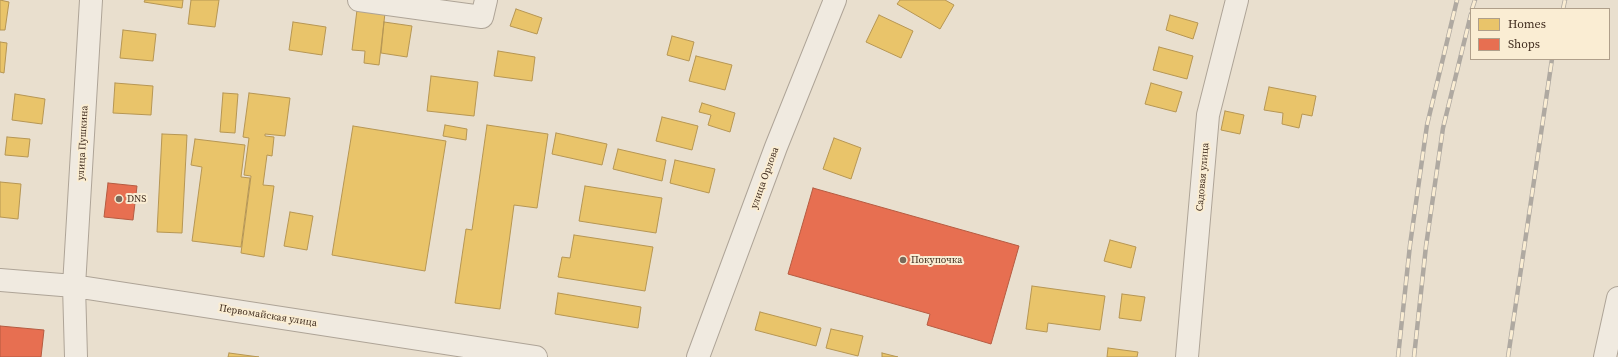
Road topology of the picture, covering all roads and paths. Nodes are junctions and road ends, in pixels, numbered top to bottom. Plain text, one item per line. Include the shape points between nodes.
1 (91, 0) edge
2 (359, 0) edge
3 (486, 0) edge
4 (835, 0) edge
5 (1237, 0) edge
6 (0, 280) edge
7 (74, 286) junction
8 (1617, 308) edge
9 (76, 357) edge
10 (536, 357) edge
11 (698, 357) edge
12 (1187, 357) edge
13 (1605, 357) edge

1 - 7 street, улица Пушкина
2 - 3 street via 482,17
4 - 11 street, улица Орлова via 776,147
5 - 12 street, Садовая улица via 1208,115
6 - 7 street, Первомайская улица
7 - 9 street, улица Пушкина
7 - 10 street, Первомайская улица
8 - 13 street

